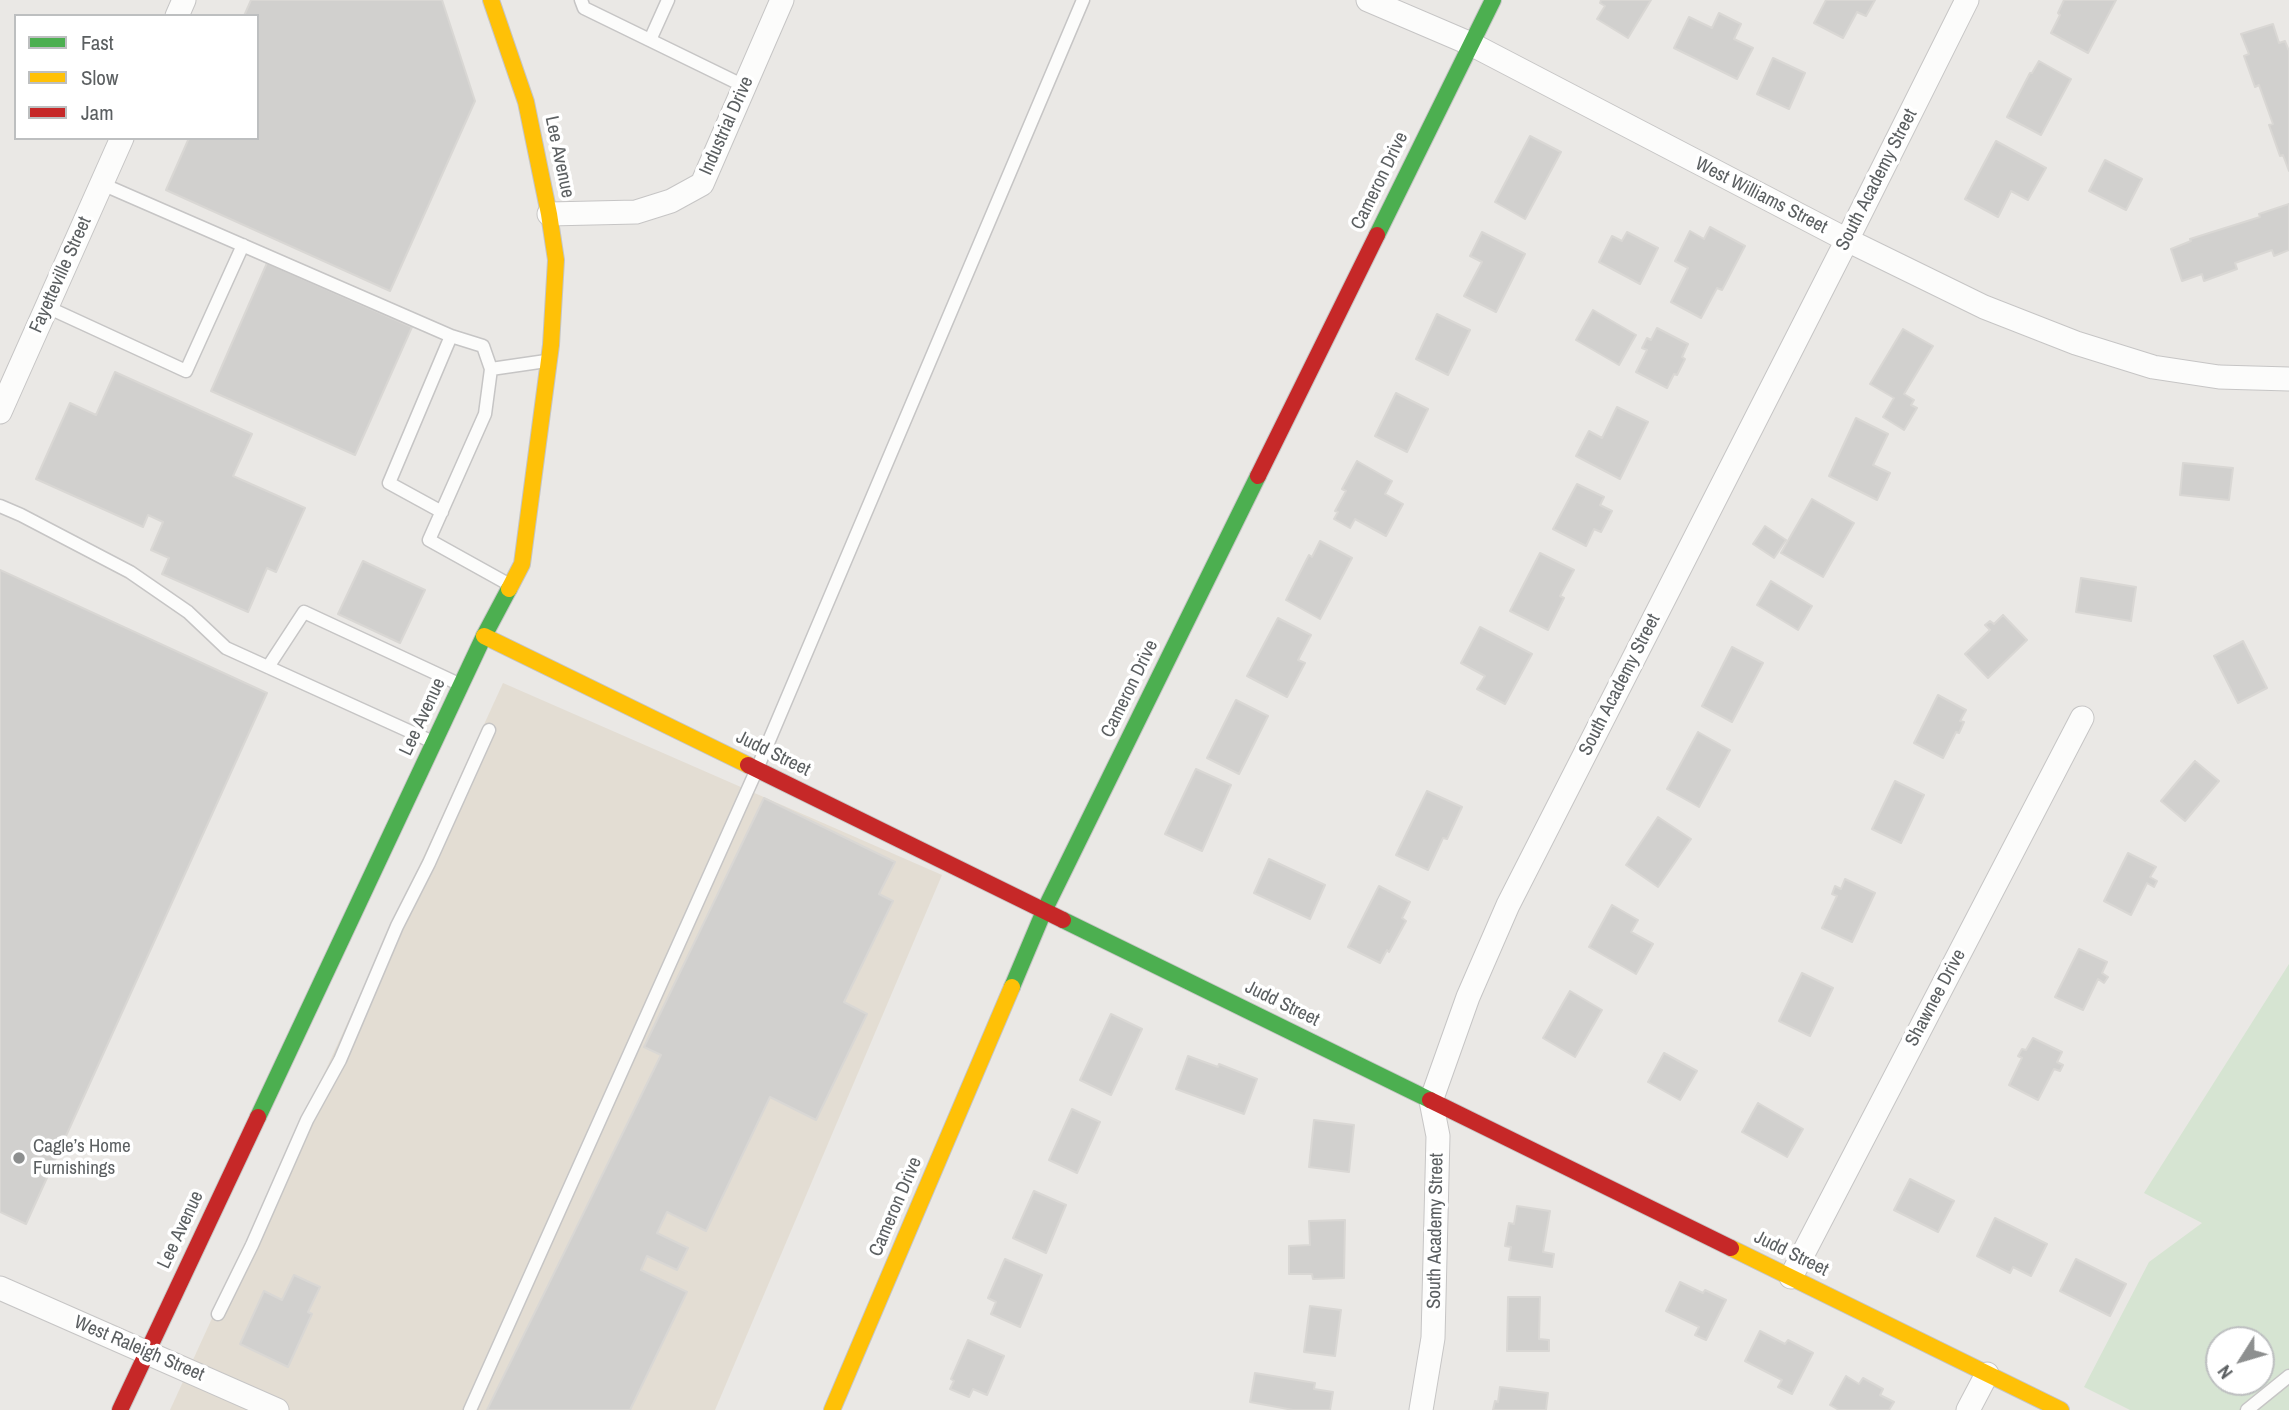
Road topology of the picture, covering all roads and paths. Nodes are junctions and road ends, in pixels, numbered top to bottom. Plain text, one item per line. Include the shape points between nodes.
1 (491, 0) edge
2 (581, 0) edge
3 (668, 0) edge
4 (782, 0) edge
5 (1083, 0) edge
6 (1368, 0) edge
7 (1493, 0) edge
8 (1967, 0) edge
9 (650, 40) junction
10 (1471, 44) junction
11 (744, 86) junction
12 (121, 140) edge
13 (102, 184) junction
14 (549, 214) junction
15 (1847, 240) junction
16 (243, 246) junction
17 (47, 307) junction
18 (451, 335) junction
19 (549, 360) junction
20 (491, 369) junction
21 (2289, 379) edge
22 (0, 412) edge
23 (0, 506) edge
24 (442, 512) junction
25 (511, 586) junction
26 (484, 636) junction
27 (268, 667) junction
28 (461, 685) junction
29 (2082, 718) dead end
30 (489, 730) dead end
31 (434, 742) junction
32 (757, 769) junction
33 (1044, 911) junction
34 (1432, 1101) junction
35 (1791, 1278) junction
36 (0, 1288) edge
37 (218, 1314) dead end
38 (147, 1351) junction
39 (1987, 1374) junction
40 (2289, 1376) edge
41 (120, 1410) edge
42 (277, 1410) edge
43 (470, 1410) edge
44 (832, 1410) edge
45 (1421, 1410) edge
46 (1968, 1410) edge
47 (2061, 1410) edge
48 (2246, 1410) edge

1 - 14 street, Lee Avenue via 526,102
2 - 9 lane via 584,8
3 - 9 lane
4 - 11 street, Industrial Drive
5 - 32 lane
6 - 10 street, West Williams Street
7 - 10 street, Cameron Drive
8 - 15 street, South Academy Street
9 - 11 lane
10 - 15 street, West Williams Street
10 - 33 street, Cameron Drive
11 - 14 street, Industrial Drive via 702,184 671,201 636,212
12 - 13 street, Fayetteville Street
13 - 16 lane
13 - 17 street, Fayetteville Street
14 - 19 street, Lee Avenue via 556,260
15 - 21 street, West Williams Street via 1984,307 2076,343 2153,367 2219,377
15 - 34 street, South Academy Street via 1508,905 1468,998
16 - 17 lane via 186,371
16 - 18 lane
17 - 22 street, Fayetteville Street
18 - 20 lane via 482,346
18 - 24 lane via 388,483
19 - 20 lane
19 - 25 street, Lee Avenue via 522,564
20 - 24 lane via 485,414
23 - 27 lane via 130,572 188,612 226,648
24 - 25 lane via 429,540
25 - 26 street, Lee Avenue
26 - 28 street, Lee Avenue
26 - 32 street, Judd Street
27 - 28 lane via 304,612
27 - 31 lane
28 - 31 street, Lee Avenue
29 - 35 street, Shawnee Drive
30 - 37 lane via 340,1060 307,1120
31 - 38 street, Lee Avenue
32 - 33 street, Judd Street
32 - 43 lane
33 - 34 street, Judd Street
33 - 44 street, Cameron Drive
34 - 35 street, Judd Street
34 - 45 street, South Academy Street via 1438,1136 1433,1338
35 - 39 street, Judd Street
36 - 38 street, West Raleigh Street
38 - 41 street, Lee Avenue
38 - 42 street, West Raleigh Street
39 - 46 street
39 - 47 street, Judd Street
40 - 48 lane

